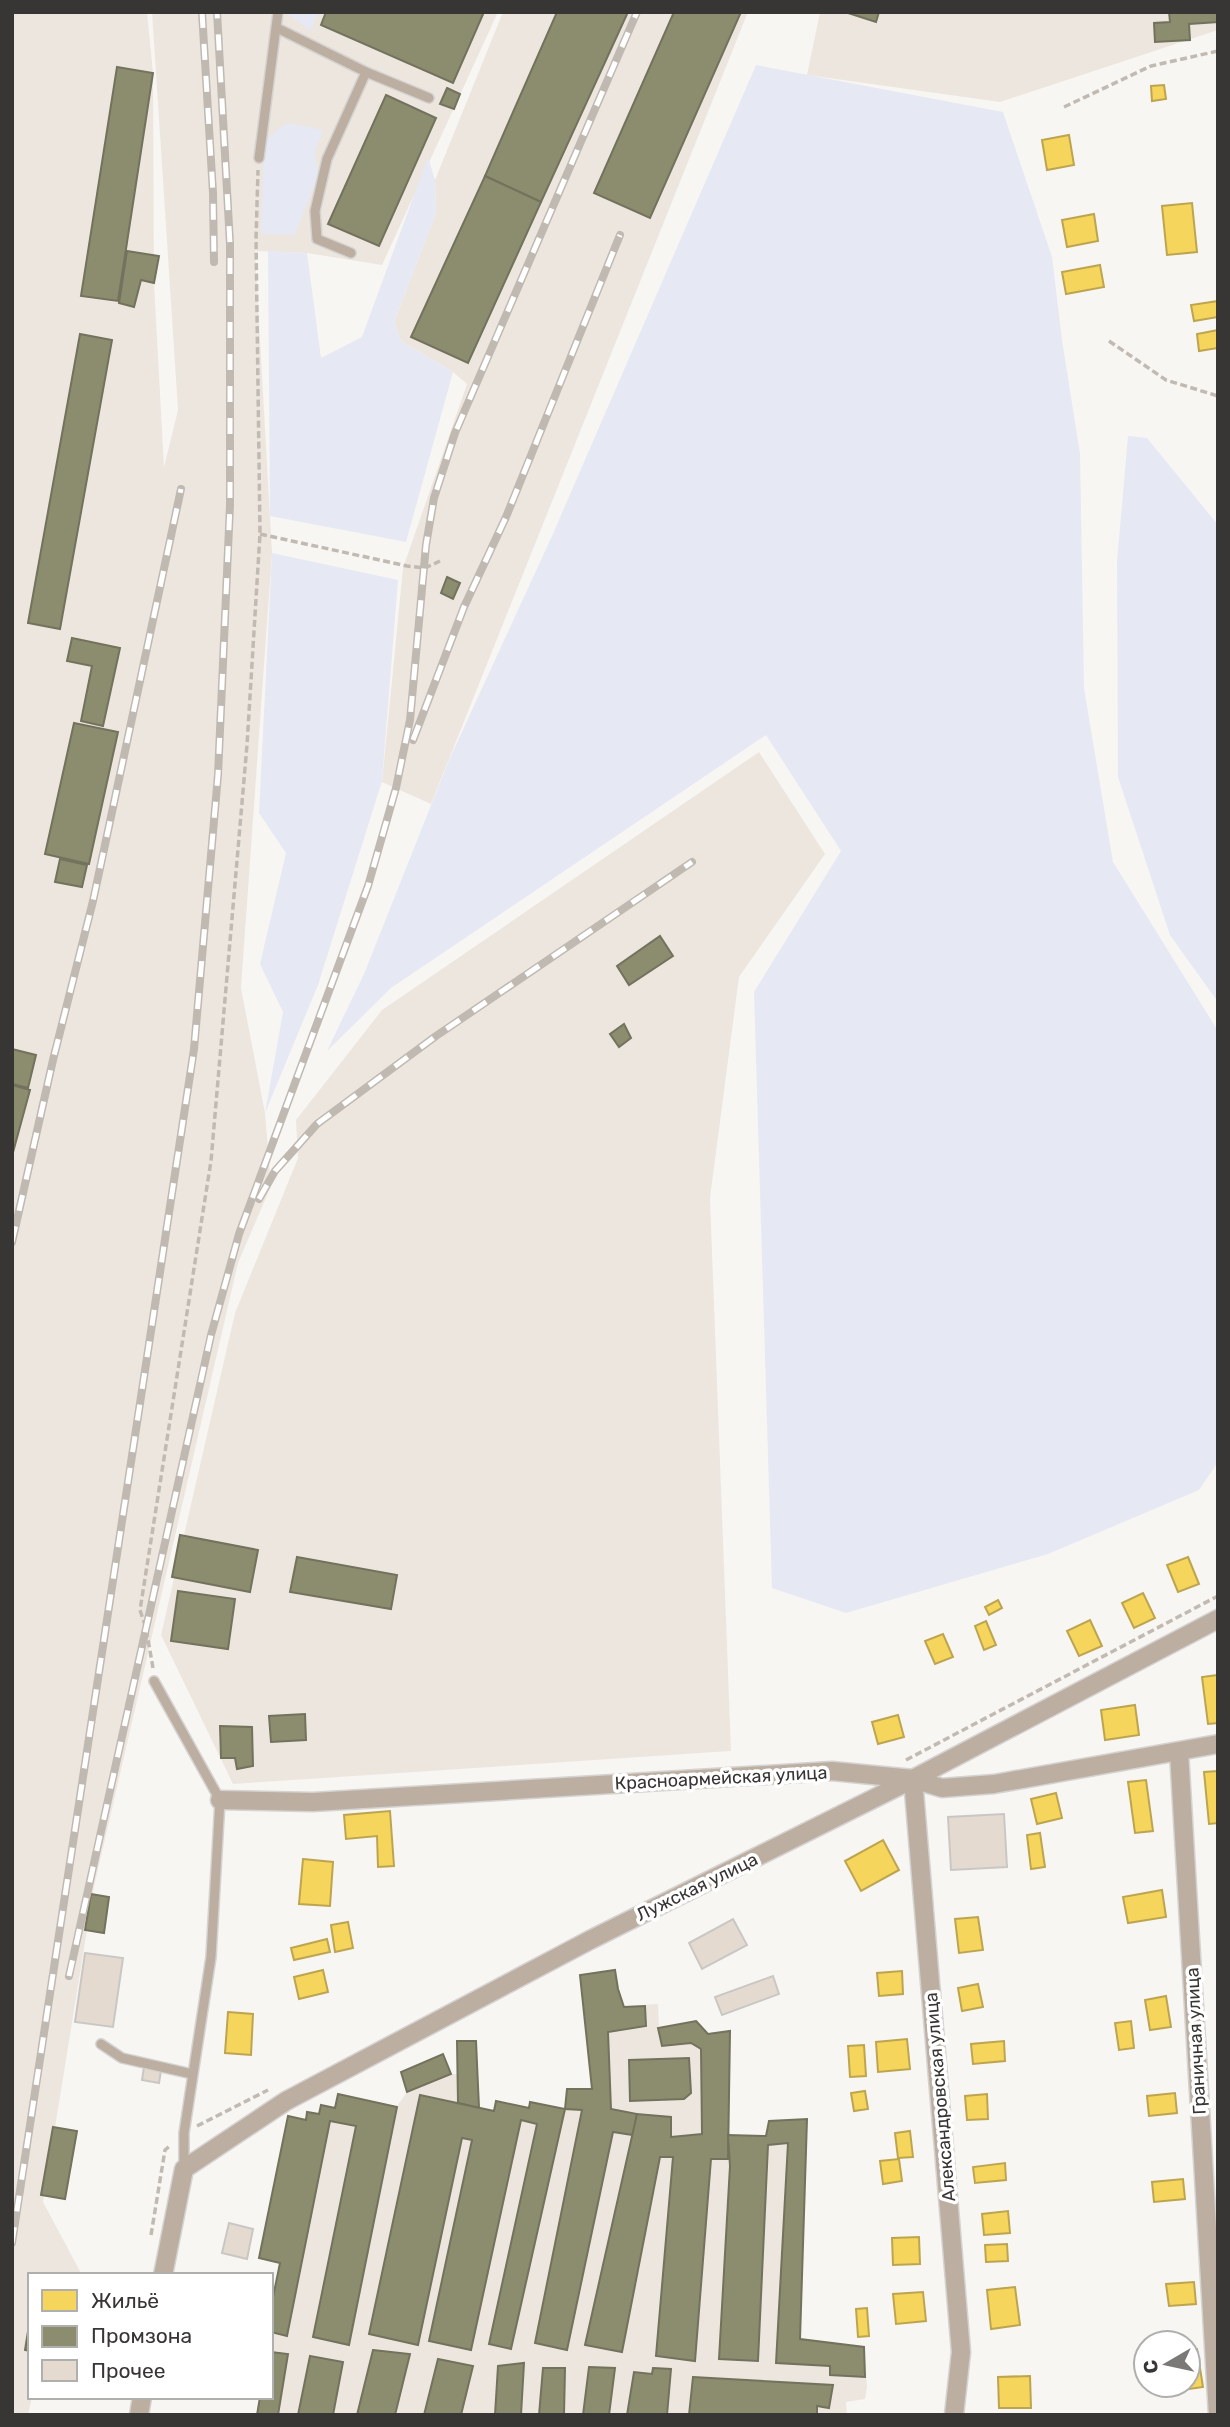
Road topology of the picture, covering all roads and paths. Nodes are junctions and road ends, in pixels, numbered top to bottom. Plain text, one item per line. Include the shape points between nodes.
1 (278, 12) edge
2 (277, 27) junction
3 (1218, 51) edge
4 (366, 72) junction
5 (429, 98) dead end
6 (1065, 107) dead end
7 (259, 158) joint
8 (351, 253) dead end
9 (1109, 341) dead end
10 (1218, 396) edge
11 (260, 534) junction
12 (440, 561) dead end
13 (1218, 1619) edge
14 (155, 1681) joint
15 (1218, 1744) edge
16 (1179, 1752) junction
17 (913, 1779) junction
18 (220, 1800) junction
19 (101, 2044) dead end
20 (192, 2074) junction
21 (184, 2169) junction
22 (163, 2273) edge
23 (954, 2415) edge
24 (1218, 2415) edge

1 - 2 lane
2 - 4 lane
2 - 7 lane
3 - 6 path via 1151,66
4 - 5 lane
4 - 8 lane via 327,159 315,211 317,239
7 - 11 path
9 - 10 path via 1166,380
11 - 12 path via 407,566 425,568
11 - 14 path via 211,1161 140,1610
13 - 17 street, Лужская улица
14 - 18 lane
15 - 16 street, Красноармейская улица
16 - 17 street, Красноармейская улица via 994,1784 942,1788
16 - 24 street, Граничная улица
17 - 18 street, Красноармейская улица via 832,1771 313,1802
17 - 21 street, Лужская улица via 590,1940 298,2095
17 - 23 street, Александровская улица via 961,2353
18 - 20 lane via 211,1957
19 - 20 lane via 122,2058
20 - 21 lane
21 - 22 street

